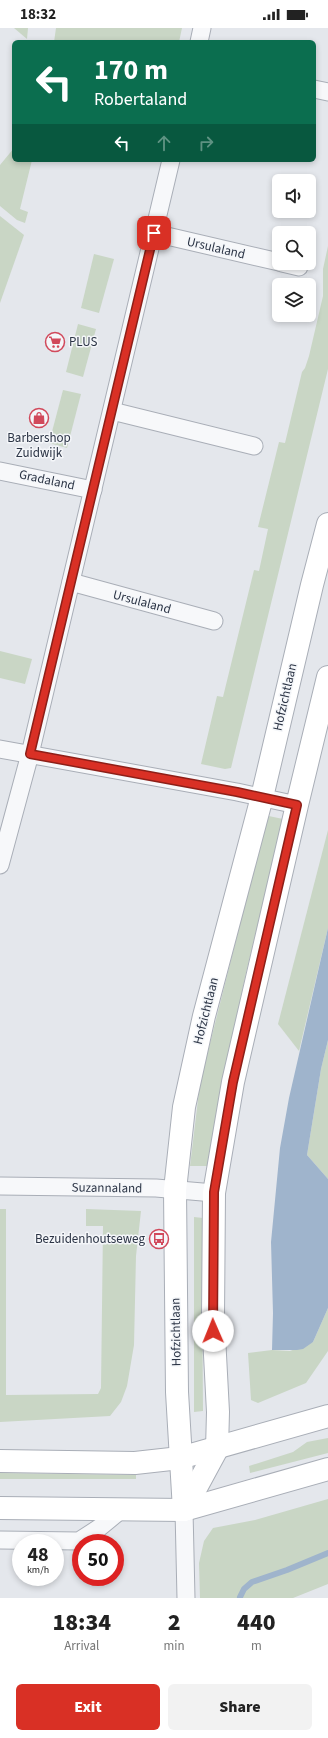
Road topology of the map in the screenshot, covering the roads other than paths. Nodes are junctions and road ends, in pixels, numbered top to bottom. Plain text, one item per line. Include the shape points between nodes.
1 (202, 28) edge
2 (199, 40) edge
3 (316, 89) edge
4 (328, 92) edge
5 (171, 162) edge
6 (154, 233) junction
7 (272, 260) edge
8 (112, 411) junction
9 (254, 446) dead end
10 (0, 471) edge
11 (93, 490) junction
12 (327, 540) edge
13 (70, 582) junction
14 (214, 621) dead end
15 (328, 677) edge
16 (0, 749) edge
17 (30, 754) junction
18 (262, 797) junction
19 (297, 805) junction
20 (0, 865) edge
21 (0, 1186) edge
22 (175, 1190) junction
23 (214, 1192) junction
24 (328, 1416) edge
25 (217, 1449) junction
26 (180, 1458) junction
27 (0, 1461) edge
28 (328, 1469) edge
29 (0, 1508) edge
30 (122, 1509) junction
31 (184, 1510) junction
32 (0, 1540) edge
33 (186, 1598) edge

1 - 2 street
3 - 4 street
5 - 6 street
6 - 7 street, Ursulaland
6 - 8 street
8 - 9 street
8 - 11 street
10 - 11 street, Gradaland
11 - 13 street
12 - 18 main road, Hofzichtlaan via 312,585
13 - 14 street, Ursulaland
13 - 17 street
15 - 19 main road, Hofzichtlaan
16 - 17 street
17 - 18 street
17 - 20 street
18 - 19 street
18 - 22 main road, Hofzichtlaan via 204,1016 184,1108
19 - 23 main road, Hofzichtlaan via 233,1082
21 - 22 street, Suzannaland
22 - 23 street, Suzannaland
22 - 26 main road, Hofzichtlaan
23 - 25 main road, Hofzichtlaan via 213,1317 218,1412
24 - 25 main road
25 - 26 main road
25 - 31 main road, Hofzichtlaan
26 - 27 main road via 135,1463
26 - 31 main road, Hofzichtlaan
28 - 31 main road
29 - 30 main road
30 - 31 main road
30 - 32 street via 79,1541
31 - 33 street, Hofzichtlaan

